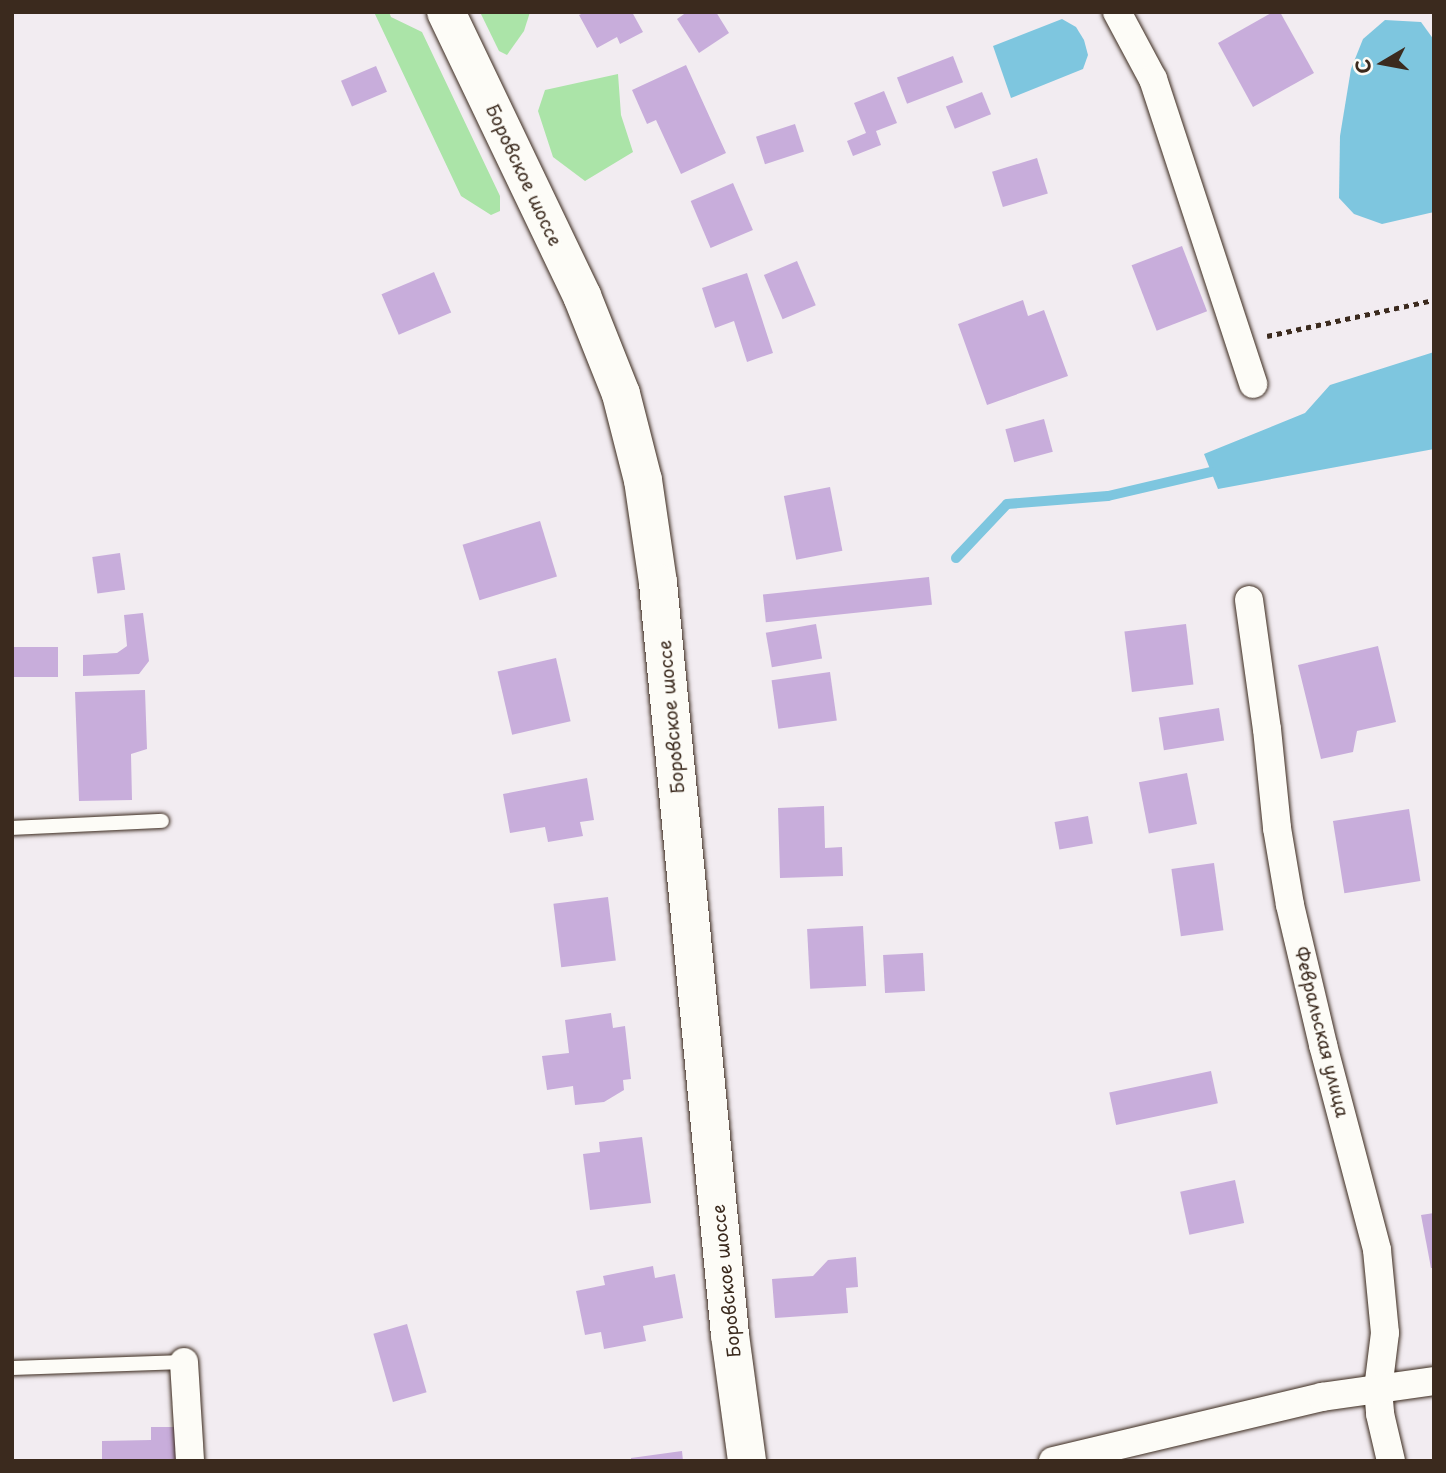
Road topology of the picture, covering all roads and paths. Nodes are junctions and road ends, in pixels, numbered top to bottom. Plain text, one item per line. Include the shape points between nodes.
1 (446, 12) edge
2 (1118, 12) edge
3 (1434, 300) edge
4 (1239, 342) junction
5 (1253, 384) dead end
6 (1249, 600) dead end
7 (162, 821) dead end
8 (12, 828) edge
9 (184, 1362) joint
10 (12, 1368) edge
11 (1434, 1381) edge
12 (1378, 1389) junction
13 (190, 1461) edge
14 (747, 1461) edge
15 (1054, 1461) edge
16 (1391, 1461) edge

1 - 14 main road, Боровское шоссе via 582,296 621,394 643,480 659,583 730,1335
2 - 4 street via 1153,79
3 - 4 path
4 - 5 street
6 - 12 street, Февральская улица via 1290,905 1377,1250 1385,1333
7 - 8 lane
9 - 10 lane
9 - 13 street
11 - 12 street
12 - 15 street via 1322,1397
12 - 16 street, Февральская улица

